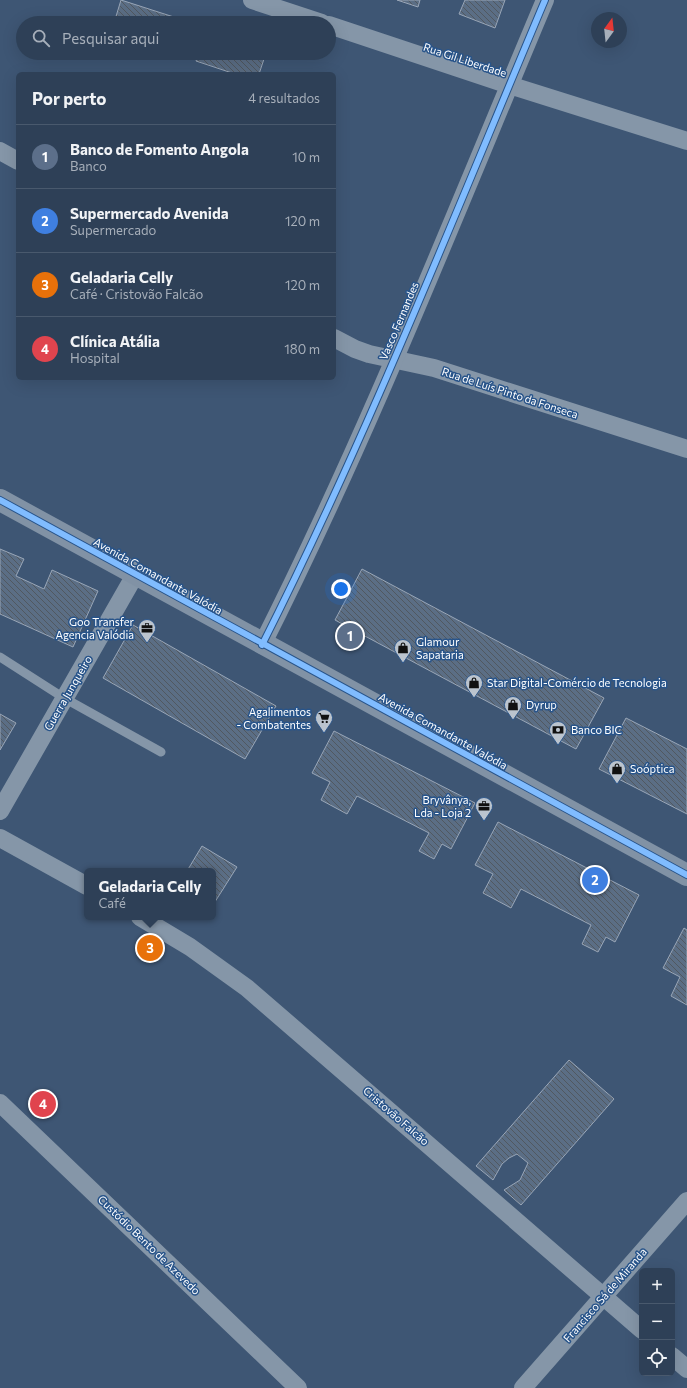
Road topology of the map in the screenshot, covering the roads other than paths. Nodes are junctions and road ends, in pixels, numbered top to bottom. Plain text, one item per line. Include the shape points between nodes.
1 (252, 0) edge
2 (545, 0) edge
3 (301, 16) edge
4 (336, 28) edge
5 (509, 85) junction
6 (687, 141) edge
7 (0, 151) edge
8 (16, 161) edge
9 (336, 339) edge
10 (394, 360) junction
11 (687, 449) edge
12 (0, 500) edge
13 (135, 575) junction
14 (262, 645) junction
15 (0, 657) edge
16 (64, 698) junction
17 (161, 752) dead end
18 (0, 811) edge
19 (0, 838) edge
20 (687, 875) edge
21 (84, 884) edge
22 (145, 920) edge
23 (0, 1103) edge
24 (687, 1201) edge
25 (604, 1296) junction
26 (639, 1327) edge
27 (675, 1359) edge
28 (687, 1369) edge
29 (298, 1388) edge
30 (523, 1388) edge

1 - 3 street
2 - 5 street, Vasco Fernandes
4 - 5 street, Rua Gil Liberdade
5 - 6 street, Rua Gil Liberdade
5 - 10 street, Vasco Fernandes
7 - 8 street
9 - 10 street, Rua de Luís Pinto da Fonseca via 355,350
10 - 11 street, Rua de Luís Pinto da Fonseca via 434,368
10 - 14 street, Vasco Fernandes
12 - 13 street, Avenida Comandante Valódia
13 - 14 street, Avenida Comandante Valódia
13 - 16 street, Guerra Junqueiro
14 - 20 street, Avenida Comandante Valódia
15 - 16 lane
16 - 17 lane
16 - 18 street, Guerra Junqueiro
19 - 21 street
22 - 25 street, Cristovão Falcão via 190,947 247,988
23 - 29 street, Custódio Bento de Azevedo
24 - 25 street, Francisco Sá de Miranda
25 - 26 street, Cristovão Falcão
25 - 30 street, Francisco Sá de Miranda
27 - 28 street

